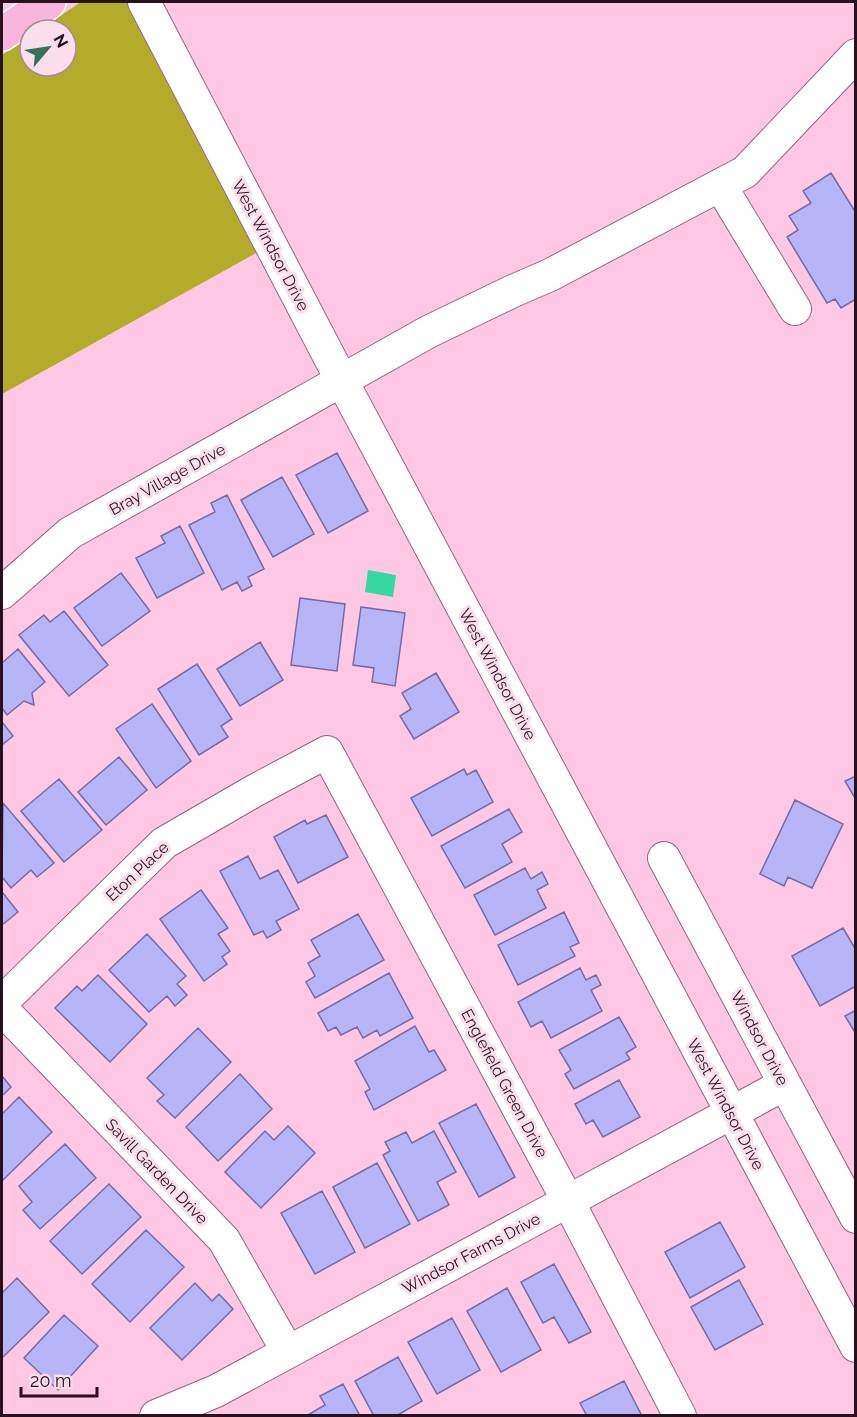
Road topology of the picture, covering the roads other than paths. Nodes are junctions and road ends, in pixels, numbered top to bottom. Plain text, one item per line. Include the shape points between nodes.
1 (49, 2) edge
2 (144, 2) edge
3 (2, 34) edge
4 (855, 55) edge
5 (720, 185) junction
6 (795, 309) dead end
7 (342, 381) junction
8 (2, 592) edge
9 (327, 752) joint
10 (664, 858) dead end
11 (2, 1002) edge
12 (2, 1009) edge
13 (784, 1084) junction
14 (731, 1112) junction
15 (568, 1201) junction
16 (855, 1217) edge
17 (855, 1346) edge
18 (288, 1352) junction
19 (156, 1416) edge
20 (680, 1416) edge

1 - 3 main road
2 - 7 street, West Windsor Drive
4 - 5 street, Bray Village Drive via 745,172
5 - 6 street
5 - 7 street, Bray Village Drive via 550,275 428,332
7 - 8 street, Bray Village Drive via 70,534
7 - 14 street, West Windsor Drive
9 - 11 street, Eton Place via 164,843
9 - 15 street, Englefield Green Drive
10 - 13 street, Windsor Drive
12 - 18 street, Savill Garden Drive via 224,1240
13 - 14 street, Windsor Farms Drive
13 - 16 street, Windsor Drive
14 - 15 street, Windsor Farms Drive
14 - 17 street, West Windsor Drive
15 - 18 street, Windsor Farms Drive
15 - 20 street, Englefield Green Drive
18 - 19 street, Windsor Farms Drive via 216,1391

